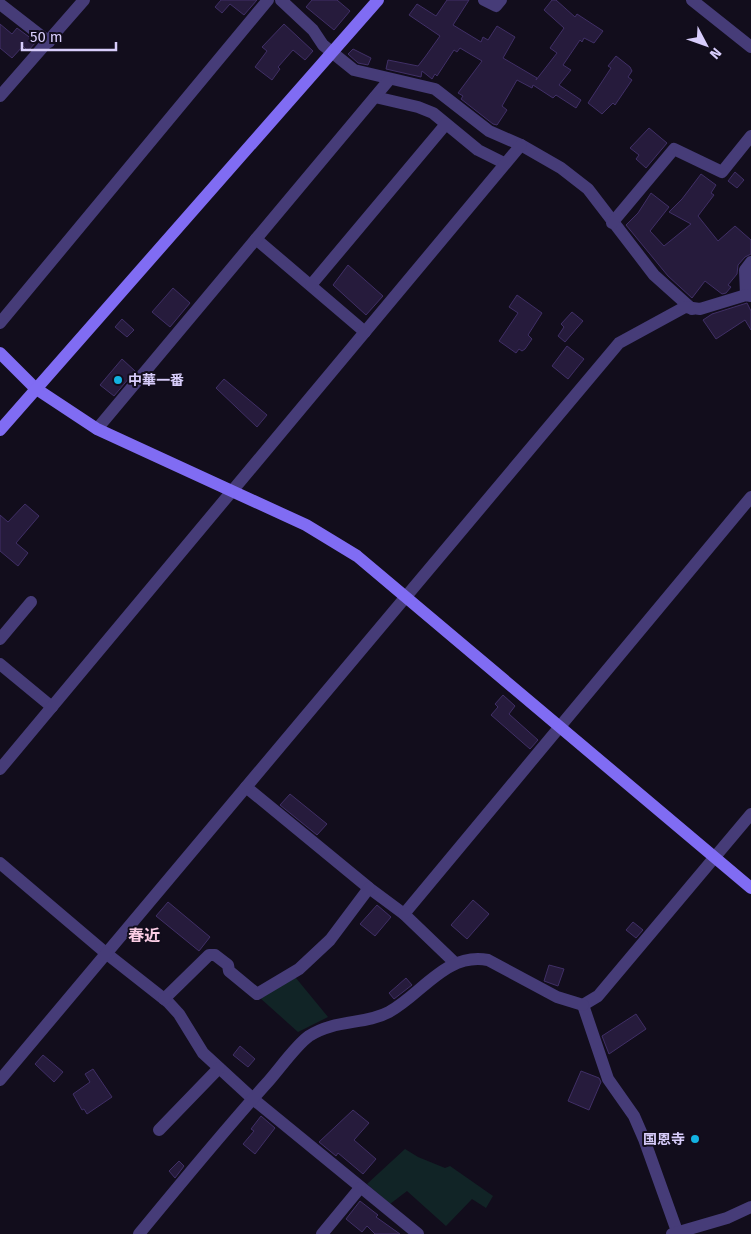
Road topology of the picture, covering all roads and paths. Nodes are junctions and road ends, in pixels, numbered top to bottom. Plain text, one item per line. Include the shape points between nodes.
1 (84, 0) edge
2 (268, 0) edge
3 (281, 0) edge
4 (378, 0) edge
5 (484, 0) edge
6 (501, 0) edge
7 (692, 0) edge
8 (0, 4) edge
9 (49, 42) junction
10 (751, 47) edge
11 (332, 53) junction
12 (389, 80) junction
13 (0, 96) edge
14 (375, 97) junction
15 (446, 124) junction
16 (751, 136) edge
17 (521, 145) junction
18 (504, 163) junction
19 (612, 223) junction
20 (256, 239) junction
21 (751, 262) edge
22 (310, 286) junction
23 (749, 295) edge
24 (692, 309) junction
25 (0, 323) edge
26 (365, 332) junction
27 (0, 354) edge
28 (35, 388) junction
29 (97, 429) junction
30 (0, 430) edge
31 (232, 490) junction
32 (751, 497) edge
33 (406, 596) junction
34 (31, 602) dead end
35 (0, 639) edge
36 (0, 664) edge
37 (52, 707) junction
38 (560, 726) junction
39 (0, 770) edge
40 (246, 787) junction
41 (751, 814) edge
42 (714, 858) junction
43 (0, 863) edge
44 (369, 888) junction
45 (751, 888) edge
46 (404, 914) junction
47 (107, 954) junction
48 (454, 962) junction
49 (164, 999) junction
50 (583, 1005) junction
51 (219, 1068) junction
52 (0, 1080) edge
53 (253, 1099) junction
54 (159, 1130) dead end
55 (360, 1188) junction
56 (751, 1207) edge
57 (675, 1233) edge
58 (139, 1234) edge
59 (322, 1234) edge
60 (418, 1234) edge

1 - 9 street
2 - 25 street
3 - 11 street
4 - 11 street
5 - 6 street via 496,6
7 - 10 street
8 - 9 street
9 - 13 street
11 - 12 street via 354,70
11 - 28 street
12 - 14 street
12 - 17 street via 435,89 489,131
14 - 15 street via 418,107
14 - 20 street
15 - 18 street via 478,150
15 - 22 street
16 - 19 street via 722,172 674,149
17 - 18 street
17 - 19 street via 561,168 588,189
18 - 26 street
19 - 24 street via 654,275
20 - 22 street
20 - 29 street
21 - 23 street via 745,270
22 - 26 street
23 - 24 street
24 - 33 street via 685,307 619,343
26 - 31 street
27 - 28 street
28 - 29 street
28 - 30 street
29 - 31 street
31 - 33 street via 328,536
31 - 37 street
32 - 38 street
33 - 38 street
33 - 40 street
34 - 35 street
36 - 37 street
37 - 39 street
38 - 42 street
38 - 46 street
40 - 44 street
40 - 47 street
41 - 42 street
42 - 45 street
42 - 50 street via 598,996
43 - 47 street
44 - 46 street
44 - 49 street via 330,940 299,969 258,994 229,971 228,965 209,955
46 - 48 street
47 - 49 street
47 - 52 street
48 - 50 street via 476,957 488,960 557,997
48 - 53 street via 389,1012 345,1021 309,1036
49 - 51 street via 179,1014 203,1053
50 - 57 street via 608,1079 634,1116 644,1139
51 - 53 street
51 - 54 street
53 - 55 street
53 - 58 street
55 - 59 street
55 - 60 street
56 - 57 street via 727,1218

